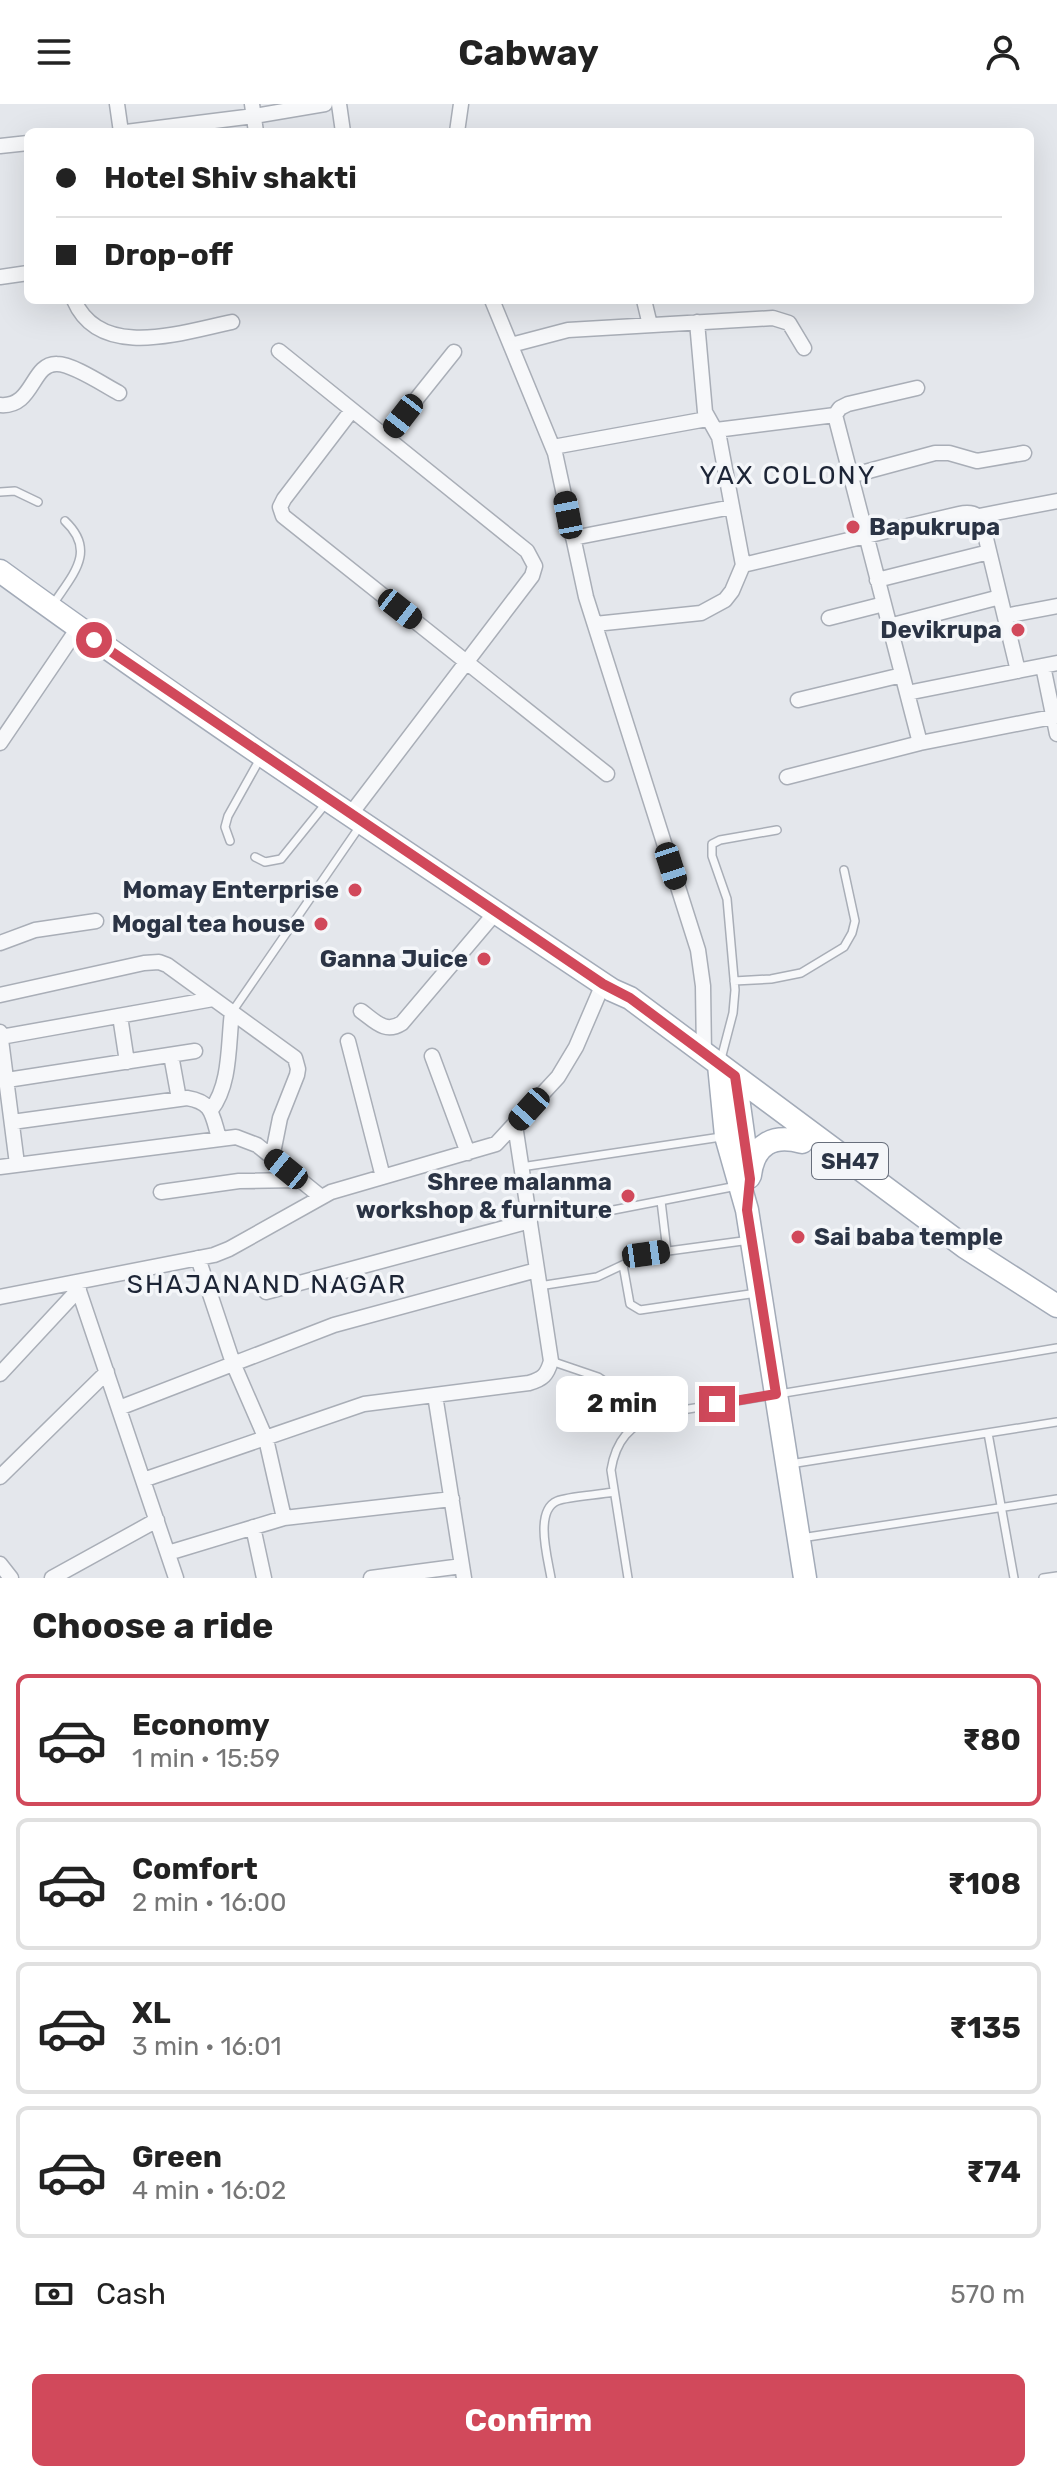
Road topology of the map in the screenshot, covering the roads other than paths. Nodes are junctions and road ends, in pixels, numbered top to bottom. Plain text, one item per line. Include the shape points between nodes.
1 (117, 104) edge
2 (325, 104) edge
3 (339, 104) edge
4 (461, 104) edge
5 (253, 110) edge
6 (122, 128) edge
7 (147, 128) edge
8 (342, 128) edge
9 (458, 128) edge
10 (24, 143) edge
11 (0, 146) edge
12 (24, 274) edge
13 (0, 277) edge
14 (76, 304) edge
15 (494, 304) edge
16 (645, 304) edge
17 (232, 322) dead end
18 (697, 322) junction
19 (650, 325) junction
20 (511, 345) junction
21 (804, 348) dead end
22 (279, 351) dead end
23 (454, 352) dead end
24 (917, 388) dead end
25 (119, 393) dead end
26 (0, 405) edge
27 (352, 410) junction
28 (835, 415) junction
29 (712, 424) junction
30 (386, 437) junction
31 (553, 447) junction
32 (1024, 453) dead end
33 (850, 476) junction
34 (0, 492) edge
35 (1057, 501) edge
36 (38, 502) dead end
37 (732, 507) junction
38 (979, 516) junction
39 (65, 521) dead end
40 (573, 538) junction
41 (866, 538) junction
42 (989, 552) junction
43 (743, 565) junction
44 (0, 571) edge
45 (877, 580) junction
46 (1000, 597) junction
47 (884, 604) junction
48 (1057, 606) edge
49 (50, 608) junction
50 (1005, 616) junction
51 (829, 618) dead end
52 (595, 624) junction
53 (889, 626) junction
54 (78, 628) junction
55 (467, 661) junction
56 (1050, 664) edge
57 (1018, 671) junction
58 (902, 675) junction
59 (907, 693) junction
60 (798, 700) dead end
61 (1055, 716) edge
62 (1057, 734) edge
63 (0, 743) edge
64 (920, 743) junction
65 (262, 755) junction
66 (607, 774) dead end
67 (787, 777) dead end
68 (329, 800) junction
69 (356, 819) junction
70 (777, 830) dead end
71 (230, 841) dead end
72 (255, 857) dead end
73 (844, 870) dead end
74 (496, 912) junction
75 (96, 921) dead end
76 (0, 943) edge
77 (734, 981) junction
78 (608, 987) junction
79 (0, 995) edge
80 (213, 999) junction
81 (361, 1011) dead end
82 (232, 1012) junction
83 (120, 1016) junction
84 (1, 1035) edge
85 (348, 1041) dead end
86 (195, 1051) dead end
87 (171, 1055) junction
88 (432, 1056) dead end
89 (127, 1062) junction
90 (723, 1075) junction
91 (7, 1080) junction
92 (179, 1099) junction
93 (211, 1110) junction
94 (12, 1122) junction
95 (515, 1125) junction
96 (726, 1136) junction
97 (219, 1138) junction
98 (802, 1142) junction
99 (468, 1153) junction
100 (272, 1158) junction
101 (17, 1164) junction
102 (0, 1167) edge
103 (521, 1167) junction
104 (383, 1177) junction
105 (299, 1180) junction
106 (745, 1182) junction
107 (161, 1192) dead end
108 (320, 1196) junction
109 (661, 1201) junction
110 (598, 1213) dead end
111 (530, 1221) junction
112 (752, 1240) junction
113 (965, 1247) junction
114 (667, 1251) junction
115 (198, 1258) junction
116 (623, 1265) junction
117 (537, 1270) junction
118 (77, 1286) junction
119 (539, 1286) junction
120 (266, 1292) dead end
121 (760, 1292) junction
122 (0, 1297) edge
123 (1057, 1306) edge
124 (1057, 1348) edge
125 (551, 1361) junction
126 (233, 1363) junction
127 (107, 1372) junction
128 (0, 1374) edge
129 (776, 1394) junction
130 (435, 1395) junction
131 (119, 1408) junction
132 (645, 1419) junction
133 (1057, 1422) edge
134 (988, 1433) junction
135 (266, 1439) junction
136 (788, 1465) junction
137 (0, 1477) edge
138 (143, 1480) junction
139 (613, 1492) junction
140 (452, 1499) junction
141 (1057, 1499) edge
142 (1001, 1507) junction
143 (284, 1518) junction
144 (157, 1520) junction
145 (253, 1527) junction
146 (799, 1538) junction
147 (168, 1553) junction
148 (0, 1564) edge
149 (463, 1572) edge
150 (1057, 1576) edge
151 (260, 1577) edge
152 (11, 1578) edge
153 (52, 1578) edge
154 (176, 1578) edge
155 (371, 1578) edge
156 (551, 1578) edge
157 (628, 1578) edge
158 (805, 1578) edge
159 (1014, 1578) edge
160 (1043, 1578) edge

1 - 6 street
2 - 5 street
3 - 8 street
4 - 9 street
5 - 7 street
10 - 11 street
12 - 13 street
14 - 17 street via 91,323 124,337 157,337
15 - 20 street
16 - 19 street
18 - 19 street
18 - 21 street via 783,320
18 - 29 street via 703,404
19 - 20 street via 568,330
20 - 31 street
22 - 27 street
23 - 30 street
24 - 28 street via 848,404
25 - 26 street via 65,365 49,365 23,398
27 - 30 street
27 - 55 street via 284,499 283,516
28 - 29 street
28 - 33 street
29 - 31 street
29 - 37 street
30 - 55 street via 533,560 532,576
31 - 40 street
32 - 33 street via 977,461 935,453
33 - 41 street
34 - 36 lane via 15,491
35 - 38 street
37 - 40 street
37 - 43 street
38 - 41 street via 967,512
38 - 42 street
39 - 49 lane via 80,541 80,562
40 - 52 street
41 - 43 street
41 - 45 street
42 - 45 street
42 - 46 street
43 - 52 street via 725,600 701,613
44 - 49 main road
45 - 47 street
46 - 50 street
46 - 53 street
47 - 51 street
47 - 53 street
48 - 50 street
49 - 54 main road
50 - 57 street
52 - 90 street via 698,950
53 - 58 street
54 - 63 street
54 - 65 main road
55 - 66 street
55 - 69 street
56 - 57 street
56 - 61 street
57 - 59 street
58 - 59 street
58 - 60 street
59 - 64 street
61 - 62 street
61 - 64 street
64 - 67 street
65 - 68 main road
65 - 71 lane via 228,816
68 - 69 main road
68 - 72 lane via 281,859 265,862
69 - 74 main road
69 - 82 lane
70 - 77 lane via 712,844 727,899
73 - 77 lane via 855,921 844,947 801,973
74 - 78 main road
74 - 81 street via 402,1023 382,1027
75 - 76 street via 35,930
77 - 90 lane
78 - 90 main road via 630,998
78 - 90 main road via 624,1009
78 - 95 street via 568,1063
79 - 80 street via 159,962
80 - 82 street
80 - 83 street
82 - 93 street via 224,1083
82 - 100 street via 297,1063
83 - 84 street
83 - 89 street
84 - 91 street
85 - 104 street
86 - 87 street
87 - 89 street
87 - 92 street
88 - 99 street
89 - 91 street
90 - 96 main road
90 - 98 main road, SH47
90 - 106 main road
90 - 113 main road, SH47
91 - 94 street
92 - 93 street via 204,1102
92 - 94 street
93 - 97 street
94 - 101 street
95 - 99 street via 496,1144
95 - 103 street
96 - 103 lane
96 - 106 main road
97 - 100 street via 247,1140
97 - 101 street
98 - 106 main road via 776,1139 763,1147
98 - 113 main road, SH47
99 - 104 street
100 - 105 street
101 - 102 street
103 - 111 street
104 - 108 street
105 - 107 street via 239,1181
105 - 108 street
106 - 109 lane
106 - 112 main road
108 - 115 street via 229,1249
109 - 110 lane
109 - 114 lane
111 - 117 street
111 - 120 street
112 - 114 lane
112 - 121 main road
113 - 123 main road, SH47
114 - 116 lane
115 - 118 street
115 - 126 street
116 - 119 lane via 597,1277
116 - 121 lane via 630,1304 640,1310
117 - 119 street
117 - 126 street via 334,1325
118 - 122 street
118 - 127 street
118 - 128 street
119 - 125 street
121 - 129 main road
124 - 129 lane
125 - 130 street via 540,1380
125 - 132 lane via 598,1377
126 - 131 street
126 - 135 street
127 - 131 street
127 - 137 street
129 - 132 lane
129 - 136 main road
130 - 135 street via 364,1404
130 - 140 street
131 - 138 street
132 - 139 lane via 620,1441 611,1470
133 - 134 lane
134 - 136 lane
134 - 142 lane
135 - 138 street
135 - 143 street
136 - 146 main road
138 - 144 street
139 - 156 lane via 556,1501 548,1509 544,1535
139 - 157 lane
140 - 143 street
140 - 149 street
141 - 142 lane
142 - 146 lane
142 - 159 lane
143 - 145 street
144 - 147 street
144 - 153 street
145 - 147 street
145 - 151 street
146 - 158 main road
147 - 154 street
148 - 152 street
149 - 155 street
150 - 160 lane

